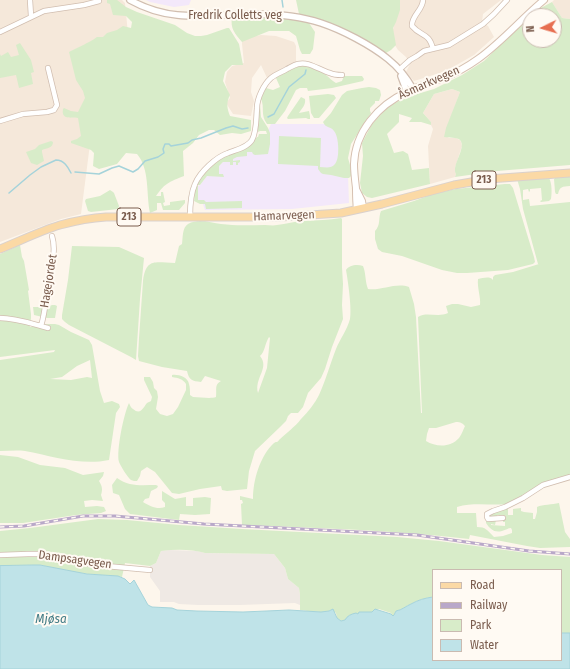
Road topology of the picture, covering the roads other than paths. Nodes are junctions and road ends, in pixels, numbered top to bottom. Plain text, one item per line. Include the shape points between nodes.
1 (30, 0) edge
2 (130, 0) edge
3 (423, 0) edge
4 (507, 0) edge
5 (544, 0) edge
6 (99, 1) dead end
7 (32, 16) junction
8 (0, 32) edge
9 (433, 49) junction
10 (48, 68) dead end
11 (399, 70) junction
12 (342, 75) dead end
13 (413, 89) junction
14 (407, 92) junction
15 (0, 121) edge
16 (570, 173) edge
17 (360, 209) junction
18 (190, 217) junction
19 (52, 236) dead end
20 (0, 249) edge
21 (0, 318) edge
22 (41, 326) junction
23 (48, 328) dead end
24 (570, 477) edge
25 (502, 518) dead end
26 (0, 555) edge
27 (150, 570) dead end

1 - 7 street
2 - 11 street, Fredrik Colletts veg via 146,8 182,16 274,15 321,23 368,45
3 - 9 street via 412,26 429,39
4 - 9 street via 483,24 455,42
5 - 13 main road, Åsmarkvegen via 478,59 460,70
6 - 7 street via 44,11
7 - 8 street
9 - 11 street via 410,60
10 - 15 street via 56,108 52,111 23,114
11 - 13 street, Fredrik Colletts veg
11 - 14 street, Fredrik Colletts veg
12 - 18 street via 302,64 270,79 258,100 251,141 220,156 197,180 193,190
13 - 14 main road, Åsmarkvegen
14 - 17 main road, Åsmarkvegen via 381,108 362,134 356,150 354,172 356,203
16 - 17 main road, Hamarvegen / 213 via 489,179 454,185
17 - 18 main road, Hamarvegen / 213 via 308,216
18 - 20 main road, Hamarvegen / 213 via 106,217 83,220 61,225
19 - 22 street, Hagejordet via 54,247
21 - 22 street
22 - 23 street
24 - 25 street via 543,485 506,507 487,514 490,519
26 - 27 street, Dampsagvegen via 40,554 94,565

